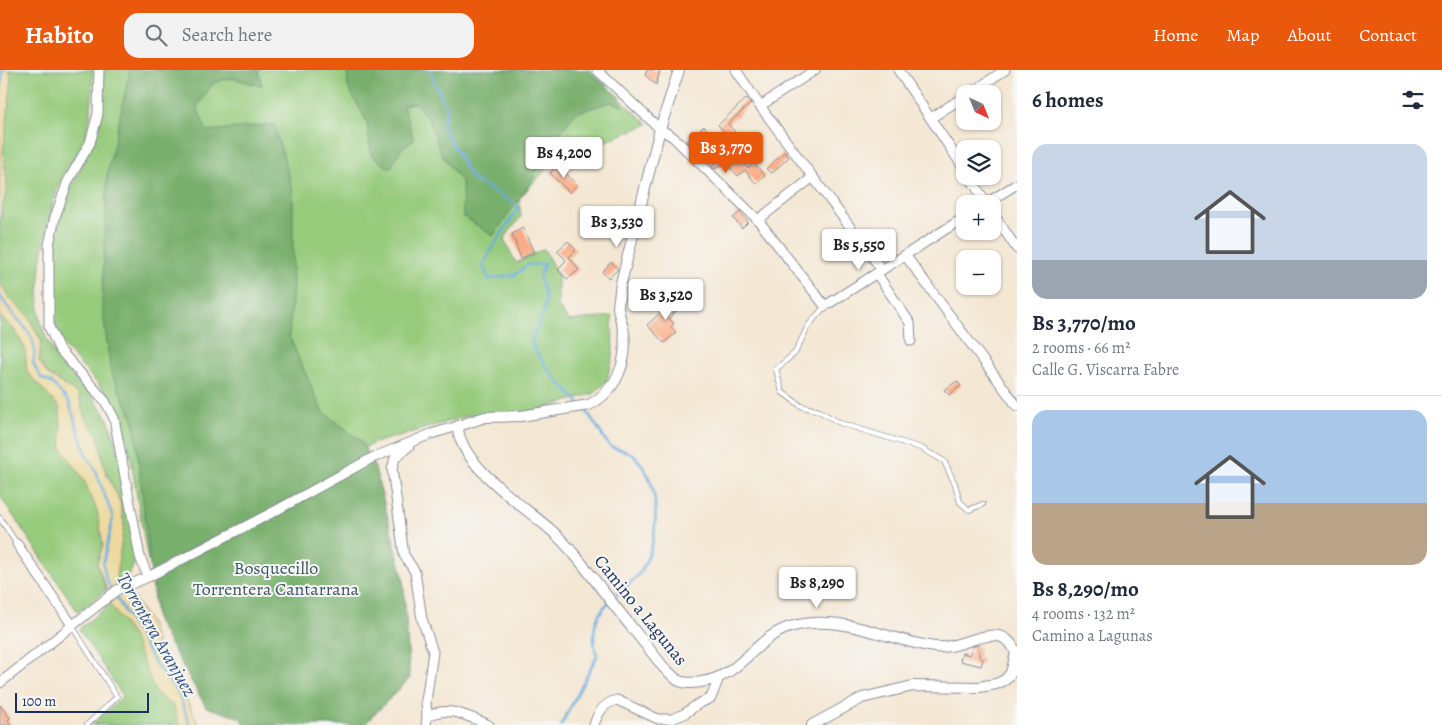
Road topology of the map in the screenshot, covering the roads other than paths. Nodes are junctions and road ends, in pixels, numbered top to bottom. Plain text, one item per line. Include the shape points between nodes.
1 (99, 70) edge
2 (597, 70) edge
3 (679, 70) edge
4 (736, 70) edge
5 (815, 70) edge
6 (898, 70) edge
7 (1005, 70) edge
8 (982, 85) edge
9 (956, 102) edge
10 (760, 106) junction
11 (931, 118) junction
12 (660, 129) junction
13 (956, 156) edge
14 (813, 177) junction
15 (1017, 184) edge
16 (1000, 195) edge
17 (758, 220) junction
18 (956, 223) edge
19 (1001, 225) edge
20 (1017, 249) edge
21 (905, 255) junction
22 (879, 272) junction
23 (825, 306) junction
24 (911, 342) dead end
25 (1017, 406) edge
26 (458, 426) junction
27 (431, 434) junction
28 (983, 504) dead end
29 (0, 518) edge
30 (17, 544) joint
31 (148, 577) junction
32 (72, 625) junction
33 (1015, 670) edge
34 (718, 680) junction
35 (1, 682) edge
36 (426, 721) edge
37 (87, 725) edge
38 (489, 725) edge
39 (594, 725) edge
40 (812, 725) edge

1 - 31 street via 98,114 90,143 68,182 55,217 50,245 49,326 59,349 105,401 114,418 140,557
2 - 12 street
3 - 12 street
4 - 10 street
5 - 10 street
6 - 11 street
7 - 8 street
9 - 11 street
10 - 14 street
11 - 13 street
12 - 17 street via 673,137
12 - 26 street via 621,283 618,308 626,349 623,365 611,388 590,405 520,416 484,417
14 - 17 street
14 - 22 street
15 - 16 street
17 - 23 street
18 - 21 street
19 - 20 street
21 - 22 street
21 - 25 street
22 - 23 street
22 - 24 street via 910,323
23 - 28 lane via 808,326 795,353 776,369 782,392 801,406 840,422 921,448 944,461 960,502 969,510
26 - 27 street
26 - 34 street, Camino a Lagunas via 458,435 477,464 513,501 572,551 664,668 678,680 689,684
27 - 31 street via 372,458
27 - 36 street via 395,458 392,469 404,555 415,572 422,619 433,652
29 - 30 lane
30 - 32 street
31 - 32 street via 109,595
32 - 35 street
32 - 37 lane via 117,697
33 - 34 street via 1014,647 1002,636 993,634 944,648 848,625 815,622 789,627 773,635
33 - 40 street via 1005,680 986,686 913,686 862,698
34 - 39 street via 711,698 672,719 658,719 617,700 607,702
36 - 38 street via 435,712 448,711

